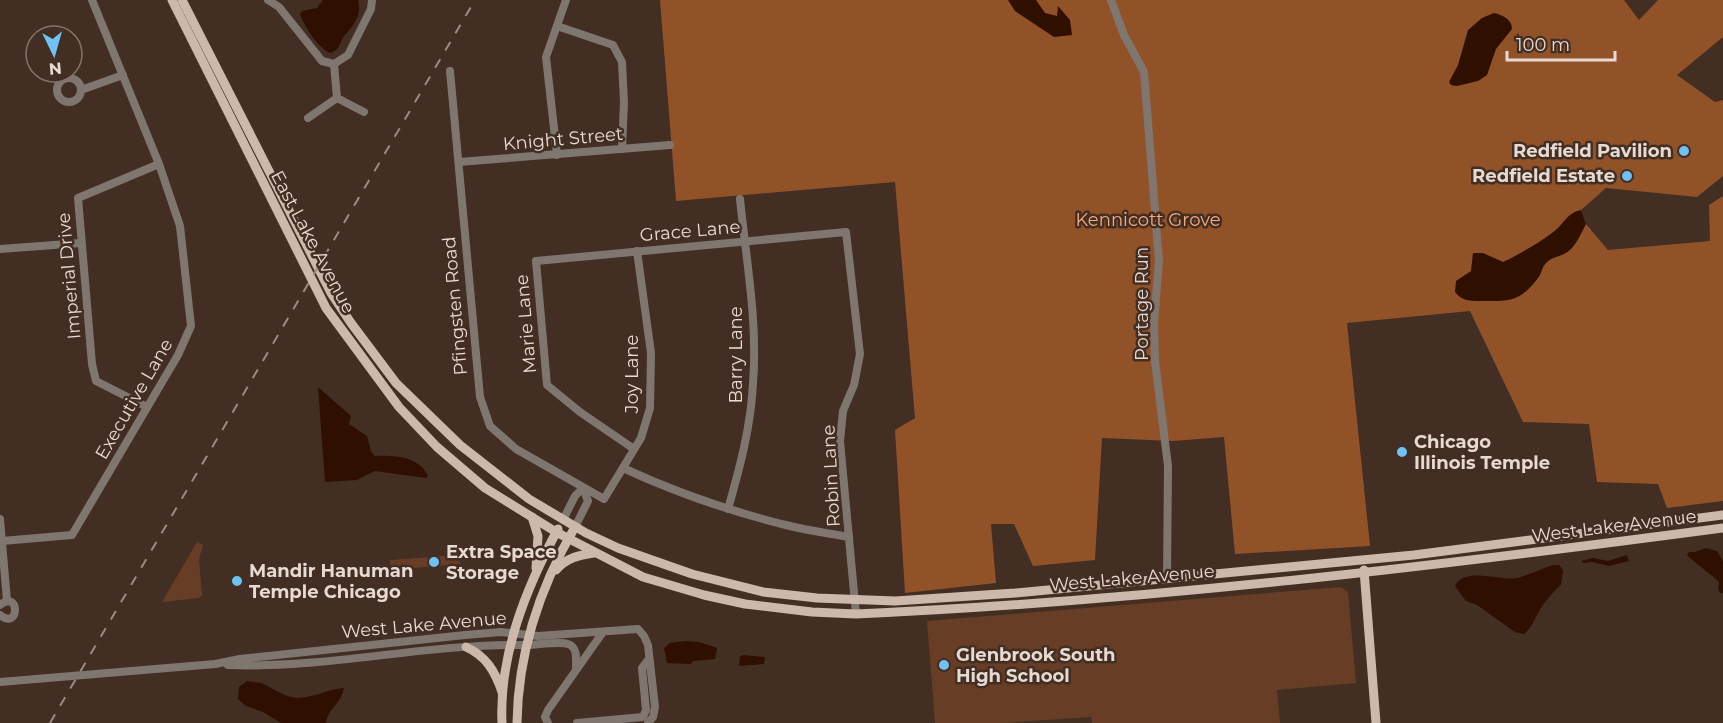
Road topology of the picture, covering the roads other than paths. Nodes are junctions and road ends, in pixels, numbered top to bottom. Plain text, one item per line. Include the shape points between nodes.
1 (92, 0) edge
2 (172, 0) edge
3 (182, 0) edge
4 (268, 0) edge
5 (372, 0) edge
6 (566, 0) edge
7 (1111, 0) edge
8 (557, 26) junction
9 (334, 64) junction
10 (450, 71) dead end
11 (123, 75) junction
12 (81, 90) dead end
13 (337, 98) junction
14 (364, 112) dead end
15 (308, 118) dead end
16 (670, 145) dead end
17 (622, 149) junction
18 (557, 155) junction
19 (459, 162) junction
20 (159, 164) junction
21 (740, 199) dead end
22 (846, 232) joint
23 (744, 241) junction
24 (81, 243) junction
25 (0, 249) edge
26 (638, 251) junction
27 (536, 261) joint
28 (147, 407) junction
29 (634, 449) junction
30 (623, 468) junction
31 (583, 488) junction
32 (728, 509) junction
33 (1723, 515) edge
34 (532, 517) junction
35 (0, 519) edge
36 (563, 520) junction
37 (575, 527) junction
38 (1723, 528) edge
39 (556, 532) junction
40 (849, 537) junction
41 (568, 539) junction
42 (2, 540) junction
43 (594, 553) junction
44 (1364, 561) junction
45 (1365, 574) junction
46 (535, 576) junction
47 (549, 578) junction
48 (1167, 579) junction
49 (855, 600) junction
50 (3, 603) edge
51 (856, 614) junction
52 (0, 615) edge
53 (603, 632) junction
54 (514, 634) junction
55 (528, 640) junction
56 (510, 645) junction
57 (466, 646) junction
58 (650, 659) junction
59 (214, 664) junction
60 (576, 668) junction
61 (0, 682) edge
62 (503, 694) junction
63 (502, 723) edge
64 (517, 723) edge
65 (548, 723) edge
66 (577, 723) edge
67 (648, 723) edge
68 (1376, 723) edge

1 - 11 street, Executive Lane
2 - 34 main road, East Lake Avenue via 326,308 399,406 437,447 485,488
3 - 36 main road, East Lake Avenue via 331,293 375,357 460,445 529,499
4 - 9 street via 279,7 322,62
5 - 9 street via 348,55
6 - 8 street
7 - 48 street, Portage Run via 1144,72 1159,261 1154,323 1168,466
8 - 17 street via 613,45 622,62
8 - 18 street via 546,57
9 - 13 street
10 - 19 street, Pfingsten Road
11 - 12 street
11 - 20 street, Executive Lane
13 - 14 street
13 - 15 street
16 - 17 street, Knight Street
17 - 18 street, Knight Street
18 - 19 street, Knight Street
19 - 31 street, Pfingsten Road via 480,397 490,426 516,449
20 - 24 street, Imperial Drive via 78,198
20 - 28 street, Executive Lane via 180,226 191,326
21 - 23 street, Barry Lane
22 - 23 street, Grace Lane
22 - 40 street, Robin Lane via 860,354 854,385 843,411 840,441
23 - 26 street, Grace Lane
23 - 32 street, Barry Lane via 754,380 750,422
24 - 25 street
24 - 28 street, Imperial Drive via 96,381
26 - 27 street, Grace Lane
26 - 29 street, Joy Lane via 651,353 650,408
27 - 29 street, Marie Lane via 547,385
28 - 42 street, Executive Lane via 72,535
29 - 30 street, Joy Lane
30 - 31 street, Joy Lane via 604,499
30 - 32 street via 681,494
31 - 36 street
31 - 37 street via 588,501
32 - 40 street via 791,527
33 - 44 main road, West Lake Avenue
34 - 39 main road, East Lake Avenue
34 - 46 main road via 538,536
35 - 42 street
36 - 37 main road, West Lake Avenue
36 - 39 main road
37 - 41 main road
37 - 49 main road, West Lake Avenue via 618,548 727,584 763,592
38 - 45 main road, West Lake Avenue
39 - 41 main road, West Lake Avenue
39 - 46 main road
40 - 49 street, Robin Lane
41 - 43 main road, West Lake Avenue
41 - 47 main road
42 - 50 street
43 - 47 main road via 562,562
43 - 51 main road, West Lake Avenue via 643,577 704,595 769,608
44 - 45 main road
44 - 48 main road, West Lake Avenue
45 - 51 main road, West Lake Avenue
45 - 68 main road
46 - 54 main road
47 - 55 main road
48 - 49 main road, West Lake Avenue via 1015,594
49 - 51 street, Robin Lane
50 - 52 street via 14,605 16,610 7,619
53 - 55 street, West Lake Avenue
53 - 58 street, West Lake Avenue via 638,629 647,640
53 - 60 street
54 - 55 street, West Lake Avenue
54 - 56 main road
54 - 59 street, West Lake Avenue via 454,636
55 - 56 street, West Lake Avenue
55 - 60 street via 567,643 576,653
55 - 64 main road via 519,685
56 - 57 street, West Lake Avenue
56 - 62 main road
57 - 59 street, West Lake Avenue via 284,663
57 - 62 main road via 489,664
58 - 66 street via 642,668 646,710 643,717
58 - 67 street via 655,707
59 - 61 street, West Lake Avenue
60 - 65 street via 546,714
62 - 63 main road

